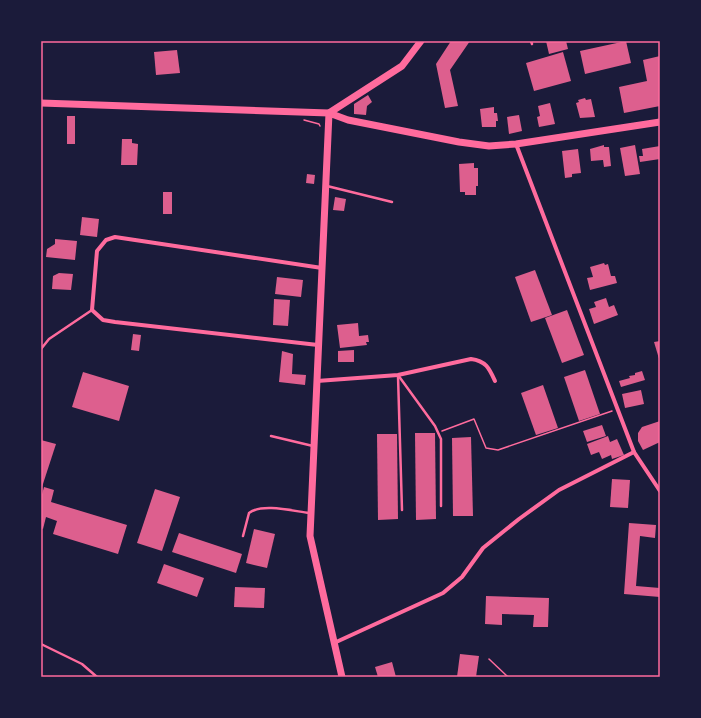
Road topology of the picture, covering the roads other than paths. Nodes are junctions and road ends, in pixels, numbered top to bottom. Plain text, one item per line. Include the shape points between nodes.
1 (421, 41) edge
2 (41, 103) edge
3 (329, 114) junction
4 (660, 122) edge
5 (516, 144) junction
6 (327, 186) junction
7 (392, 202) dead end
8 (322, 268) junction
9 (92, 310) junction
10 (318, 345) junction
11 (41, 349) edge
12 (398, 375) junction
13 (317, 381) junction
14 (495, 381) dead end
15 (271, 436) dead end
16 (314, 446) junction
17 (634, 452) junction
18 (660, 491) edge
19 (441, 506) dead end
20 (402, 510) dead end
21 (310, 513) junction
22 (243, 536) dead end
23 (334, 643) junction
24 (41, 644) edge
25 (97, 677) edge
26 (342, 677) edge

1 - 3 street via 408,60 395,71
2 - 3 street
3 - 5 street via 473,145
3 - 6 street
4 - 5 street
5 - 17 street
6 - 7 lane
6 - 8 street
8 - 9 street via 115,237 106,240 97,251
8 - 10 street
9 - 10 street via 103,320 115,322
9 - 11 lane via 49,339
10 - 13 street
12 - 13 street
12 - 14 street via 471,359 487,364
12 - 19 lane via 441,439
12 - 20 lane
13 - 16 street
15 - 16 lane
16 - 21 street
17 - 18 street
17 - 23 street via 559,490 519,519 483,548 462,577 443,593
21 - 22 lane via 254,509 249,513
21 - 23 street via 312,546
23 - 26 street
24 - 25 lane via 82,664

